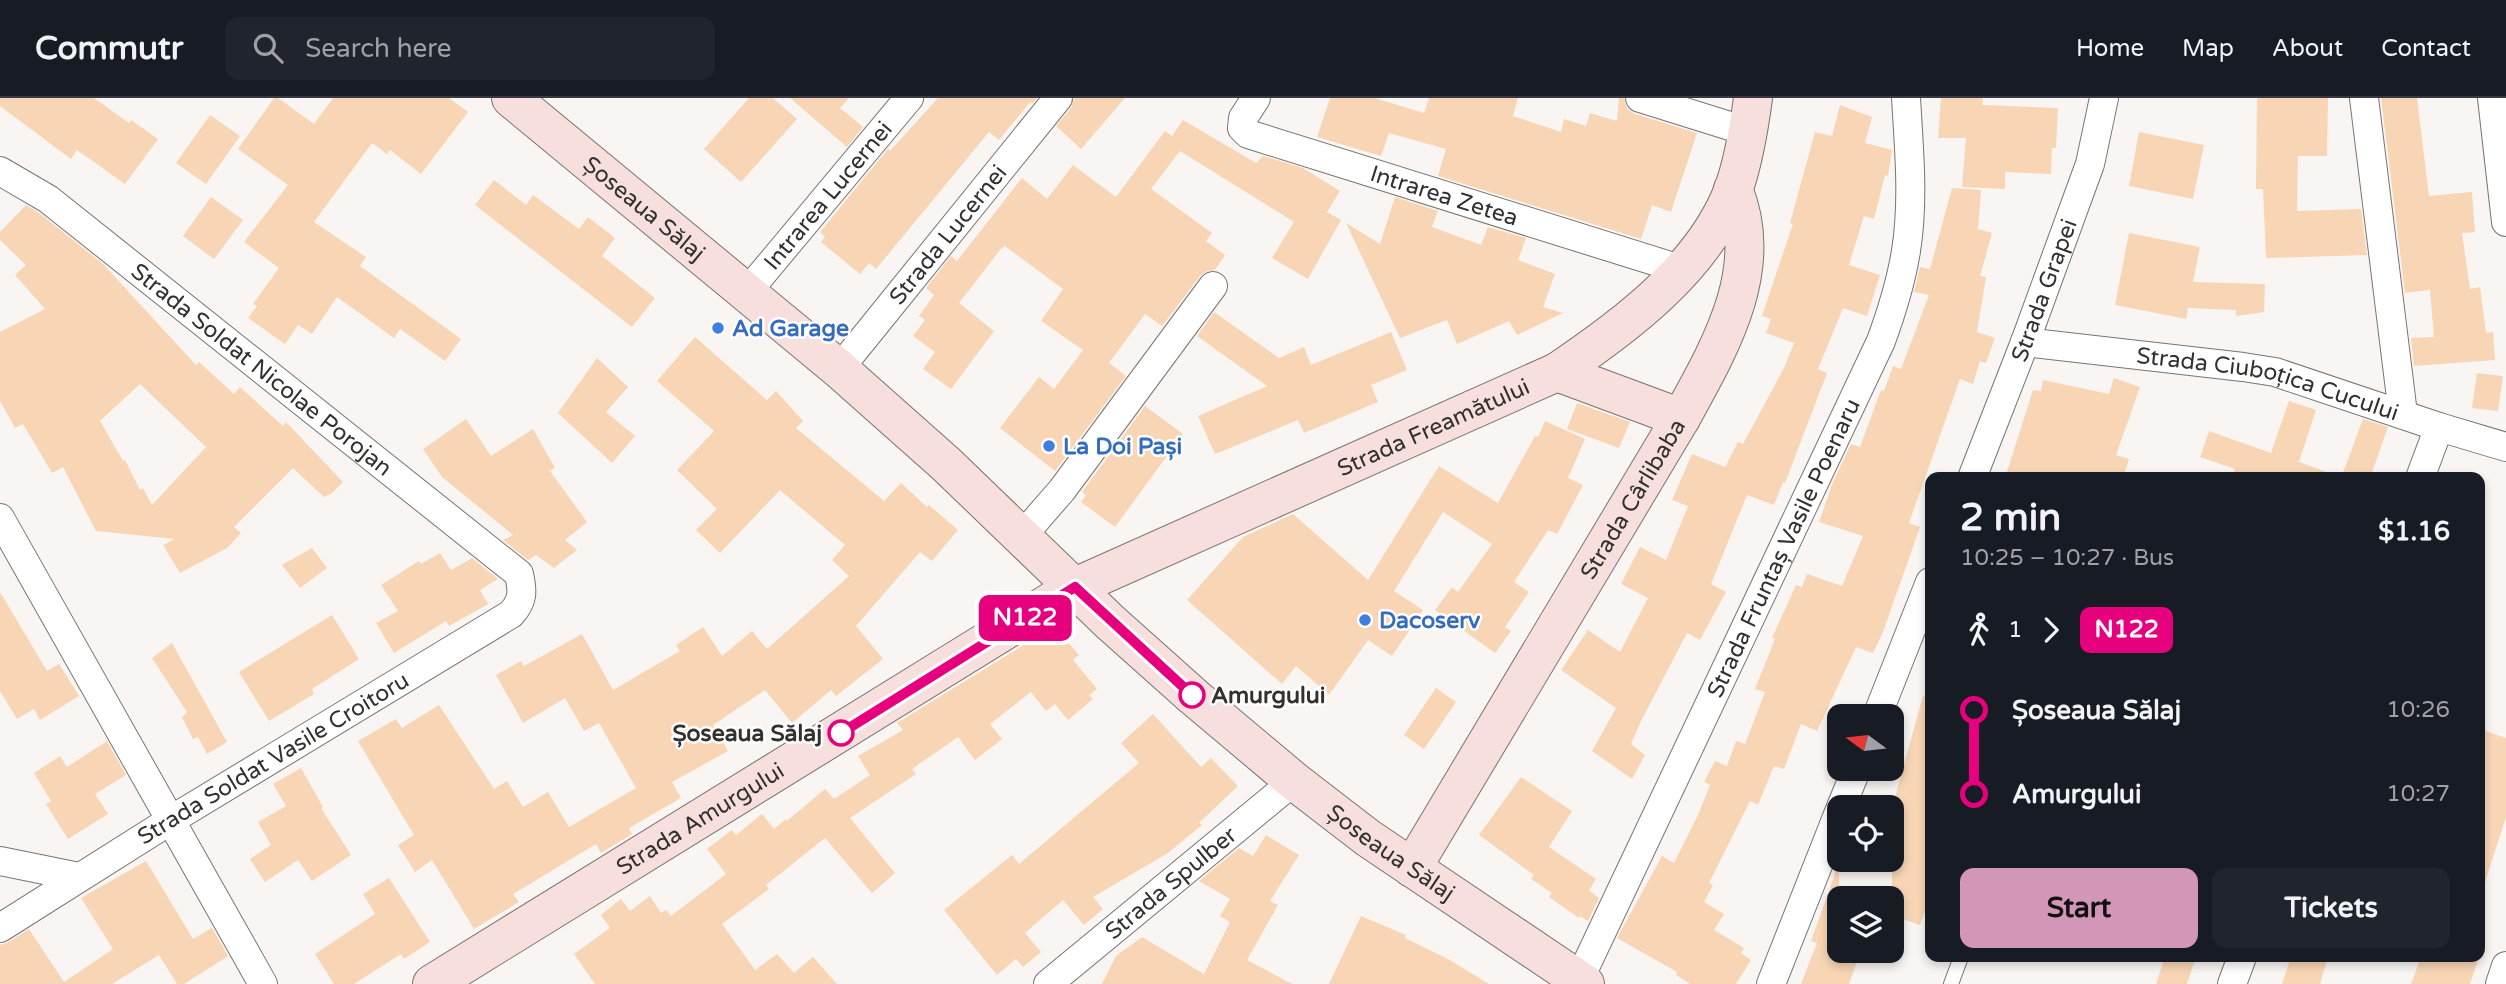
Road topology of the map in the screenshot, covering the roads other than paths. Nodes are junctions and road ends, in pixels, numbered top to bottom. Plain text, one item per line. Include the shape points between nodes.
1 (512, 98) edge
2 (909, 98) edge
3 (1058, 98) edge
4 (1256, 98) edge
5 (1640, 98) edge
6 (1906, 98) edge
7 (2104, 98) edge
8 (2364, 98) edge
9 (2492, 98) edge
10 (1751, 115) edge
11 (0, 171) edge
12 (1733, 190) junction
13 (2506, 222) edge
14 (1683, 270) junction
15 (1213, 286) dead end
16 (747, 292) junction
17 (2025, 342) junction
18 (839, 369) junction
19 (1557, 372) junction
20 (2403, 414) junction
21 (1681, 418) junction
22 (2439, 427) junction
23 (2506, 447) edge
24 (1974, 472) edge
25 (2422, 472) edge
26 (0, 519) edge
27 (1022, 537) junction
28 (519, 574) joint
29 (1075, 587) junction
30 (1925, 595) edge
31 (1882, 704) edge
32 (1294, 781) junction
33 (171, 820) junction
34 (1827, 842) edge
35 (0, 861) edge
36 (1412, 868) junction
37 (79, 877) junction
38 (0, 928) edge
39 (1959, 962) edge
40 (2240, 962) edge
41 (2506, 966) edge
42 (1582, 982) edge
43 (263, 984) edge
44 (432, 984) edge
45 (1048, 984) edge
46 (1771, 984) edge
47 (1951, 984) edge
48 (2232, 984) edge
49 (2500, 984) edge

1 - 16 street, Șoseaua Sălaj
2 - 16 street, Intrarea Lucernei
3 - 18 street, Strada Lucernei
4 - 14 street, Intrarea Zetea via 1243,118 1242,128 1248,134
5 - 10 street
6 - 42 street, Strada Fruntaș Vasile Poenaru via 1910,206 1906,249 1881,341
7 - 17 street, Strada Grapei via 2090,164
8 - 20 street
9 - 13 street
10 - 12 street
11 - 28 street, Strada Soldat Nicolae Porojan via 48,199
12 - 14 street, Strada Freamătului
12 - 21 street, Strada Cârlibaba via 1746,234 1744,270 1717,350
14 - 19 street, Strada Freamătului via 1631,319
15 - 27 street
16 - 18 street, Șoseaua Sălaj
17 - 20 street, Strada Ciuboțica Cucului via 2275,373
17 - 24 street, Strada Grapei
18 - 27 street, Șoseaua Sălaj
19 - 21 street
19 - 29 street, Strada Freamătului
20 - 22 street, Strada Ciuboțica Cucului
21 - 36 street, Strada Cârlibaba
22 - 23 street, Strada Ciuboțica Cucului
22 - 25 street
26 - 33 street
27 - 29 street, Șoseaua Sălaj
28 - 33 street, Strada Soldat Vasile Croitoru via 523,591 511,614
29 - 32 street, Șoseaua Sălaj
29 - 44 street, Strada Amurgului
30 - 31 street
32 - 36 street, Șoseaua Sălaj
32 - 45 street, Strada Spulber
33 - 37 street, Strada Soldat Vasile Croitoru
33 - 43 street
34 - 46 street
35 - 37 street
36 - 42 street, Șoseaua Sălaj
37 - 38 street, Strada Soldat Vasile Croitoru
39 - 47 lane
40 - 48 street
41 - 49 street

